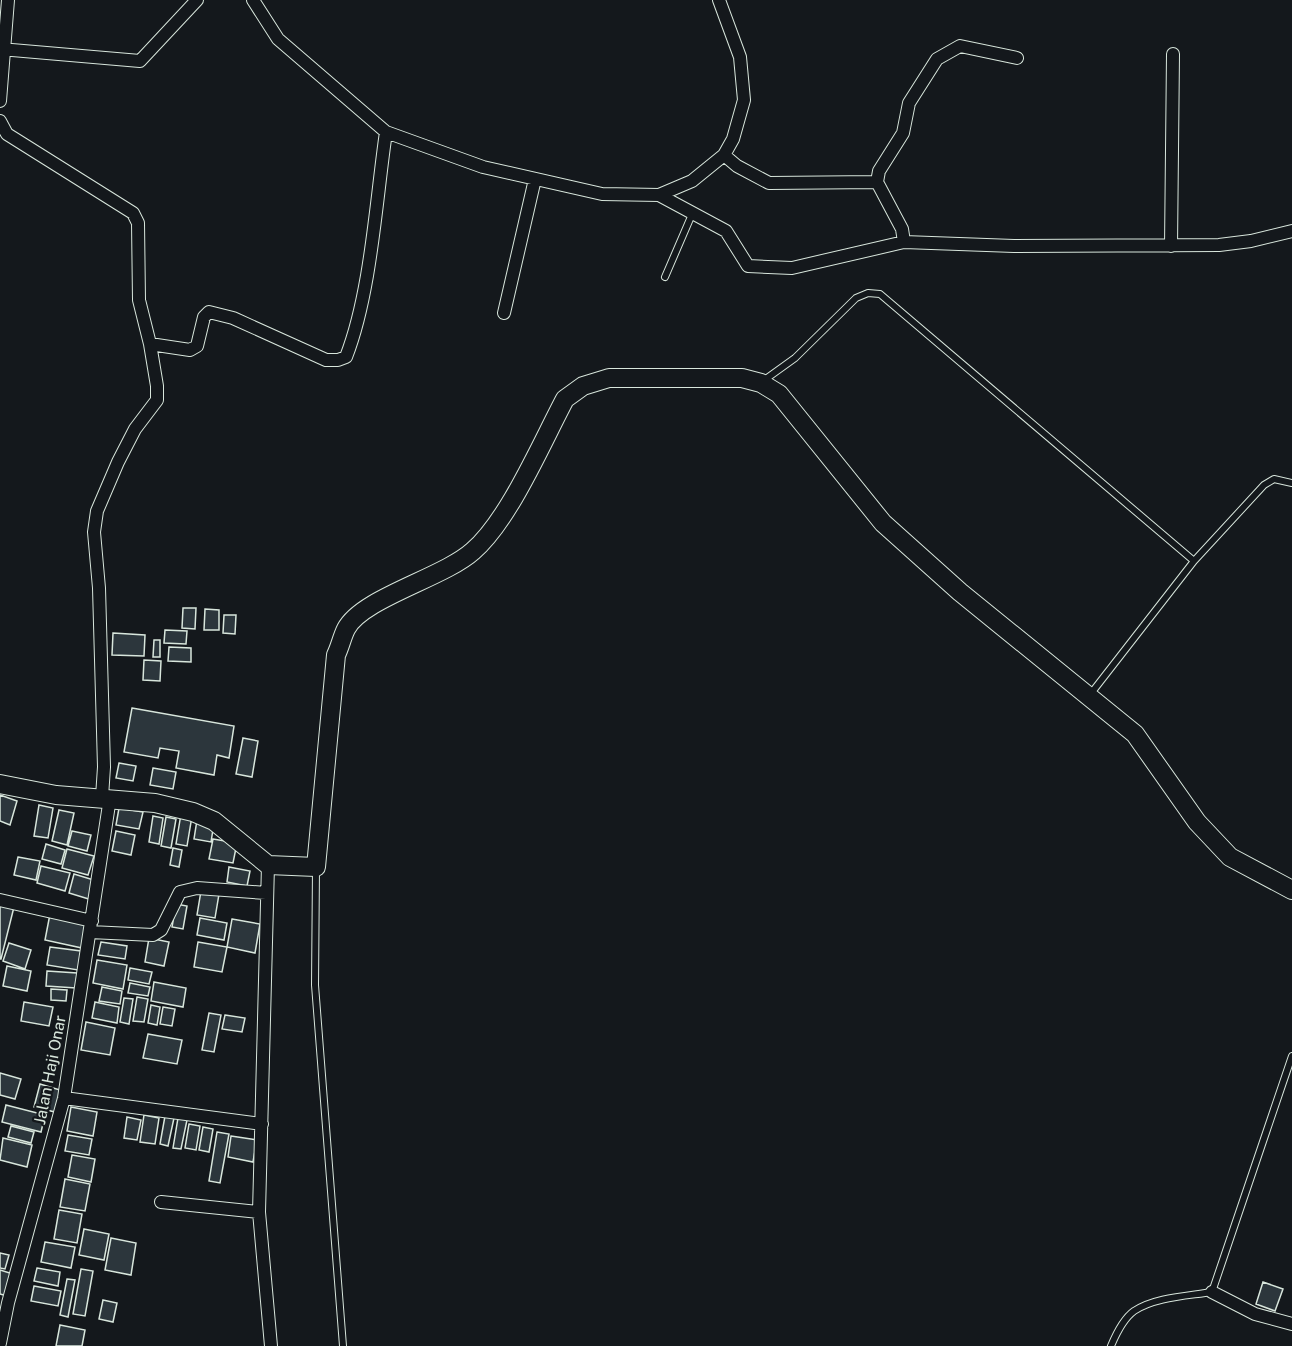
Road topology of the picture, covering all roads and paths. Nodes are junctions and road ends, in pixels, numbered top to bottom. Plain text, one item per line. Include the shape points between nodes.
1 (8, 0) edge
2 (196, 0) edge
3 (253, 0) edge
4 (719, 0) edge
5 (3, 49) edge
6 (1173, 54) dead end
7 (1017, 58) dead end
8 (0, 100) edge
9 (0, 121) edge
10 (386, 132) junction
11 (724, 155) junction
12 (535, 179) junction
13 (877, 182) junction
14 (659, 195) junction
15 (693, 212) junction
16 (1292, 231) edge
17 (904, 242) junction
18 (1171, 246) junction
19 (665, 277) dead end
20 (504, 313) dead end
21 (150, 344) junction
22 (761, 382) junction
23 (1292, 483) edge
24 (1194, 561) junction
25 (1089, 696) junction
26 (0, 784) edge
27 (106, 798) junction
28 (268, 865) junction
29 (316, 867) junction
30 (1292, 890) edge
31 (266, 893) junction
32 (0, 900) edge
33 (91, 927) junction
34 (1292, 1056) edge
35 (64, 1098) junction
36 (262, 1124) junction
37 (161, 1202) dead end
38 (259, 1212) junction
39 (1212, 1292) junction
40 (4, 1302) edge
41 (1292, 1324) edge
42 (0, 1343) edge
43 (271, 1346) edge
44 (343, 1346) edge
45 (1111, 1346) edge

1 - 5 street
2 - 5 street via 140,61
3 - 10 street via 278,39
4 - 11 street via 740,57 744,100
5 - 8 street
6 - 18 street
7 - 13 street via 960,46 937,59 909,103 903,133 879,171
9 - 21 street, Jalan Haji Onar via 7,134 133,213 139,233 139,300
10 - 12 street via 483,167
10 - 21 street via 365,280 346,357 326,360 233,318 209,312 204,317 197,346 190,350
11 - 13 street via 769,183
11 - 14 street via 692,182
12 - 14 street via 602,194
12 - 20 street
13 - 17 street via 902,229
14 - 15 street
15 - 17 street via 726,231 748,266 792,268
15 - 19 lane
16 - 18 street via 1251,241
17 - 18 street
21 - 27 street, Jalan Haji Onar via 157,400 135,429 118,462 97,512 94,532
22 - 24 lane via 795,358 856,298 880,294
22 - 25 street via 779,394 882,523
22 - 29 street via 742,378 609,378 583,386 565,399 497,525 474,551 446,571 368,608 346,627 336,655
23 - 24 lane via 1275,479 1264,485
24 - 25 lane
25 - 30 street via 1135,734 1197,822 1230,857
26 - 27 street via 56,795
27 - 28 street via 193,812 214,821
27 - 33 street, Jalan Haji Onar
28 - 29 street
28 - 31 street
29 - 44 lane via 315,985
31 - 33 street via 197,888 180,892 161,930 153,934
31 - 36 street
32 - 33 street
33 - 35 street, Jalan Haji Onar
34 - 39 lane
35 - 36 street
35 - 40 street, Jalan Haji Onar
36 - 38 street
37 - 38 street
38 - 43 street
39 - 41 street via 1255,1314
39 - 45 lane via 1133,1311
40 - 42 street, Jalan Haji Onar

